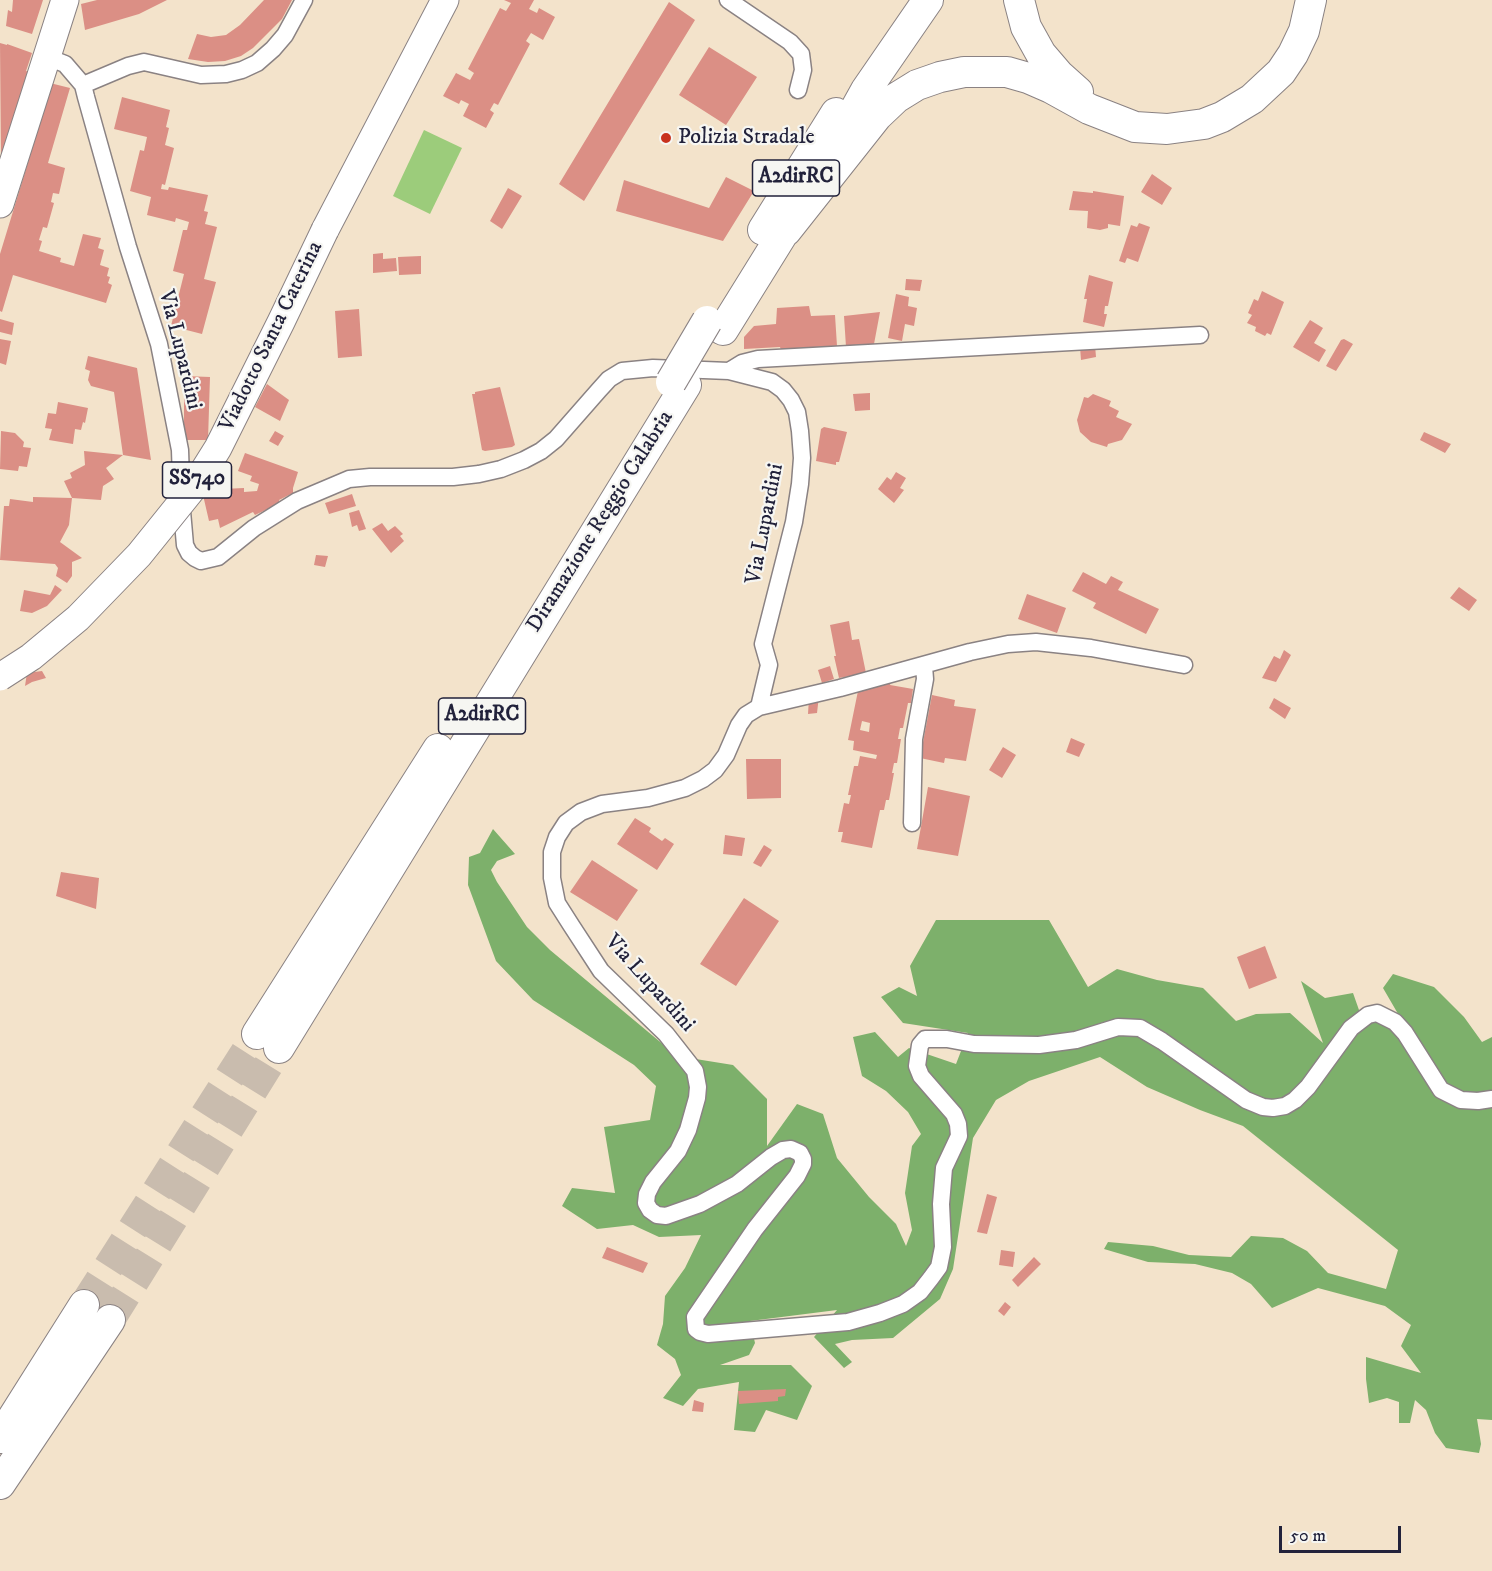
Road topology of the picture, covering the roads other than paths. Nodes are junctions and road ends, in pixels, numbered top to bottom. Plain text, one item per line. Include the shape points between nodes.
1 (65, 0) edge
2 (304, 0) edge
3 (445, 0) edge
4 (728, 0) edge
5 (904, 0) edge
6 (910, 0) edge
7 (928, 0) edge
8 (1019, 0) edge
9 (1311, 0) edge
10 (885, 34) junction
11 (47, 57) junction
12 (83, 85) junction
13 (798, 90) dead end
14 (1117, 121) junction
15 (0, 204) edge
16 (786, 231) junction
17 (715, 325) junction
18 (1200, 335) dead end
19 (729, 370) junction
20 (1184, 665) dead end
21 (924, 666) junction
22 (0, 677) edge
23 (759, 707) junction
24 (912, 823) dead end
25 (268, 1041) tunnel mouth
26 (1492, 1099) edge
27 (84, 1305) tunnel mouth
28 (110, 1320) tunnel mouth
29 (70, 1354) junction
30 (0, 1438) edge
31 (0, 1484) edge

1 - 11 main road
2 - 12 street via 273,49 242,70 201,75 144,62
3 - 22 main road, Viadotto Santa Caterina / SS740, bridge via 325,230 218,448 193,488 139,555 78,618
4 - 13 street via 790,42 801,54 803,70
5 - 10 highway
6 - 10 highway, Diramazione Reggio Calabria / A2dirRC
7 - 16 highway, Diramazione Reggio Calabria / A2dirRC via 866,90
8 - 14 highway via 1026,27 1041,54 1059,75
9 - 14 highway via 1304,31 1281,72 1237,110 1186,128 1135,127
10 - 17 highway, Diramazione Reggio Calabria / A2dirRC
11 - 12 street, Via Lupardini via 65,64
11 - 15 main road
12 - 19 street, Via Lupardini via 159,344 180,450 185,545 201,561 218,557 297,501 349,479 453,477 501,469 524,460 556,439 609,379 622,371
14 - 16 highway via 1051,87 1017,75 986,70 940,77 896,98 877,116
16 - 17 highway, Diramazione Reggio Calabria
17 - 25 highway, Diramazione Reggio Calabria / A2dirRC
18 - 19 street via 758,359
19 - 23 street, Via Lupardini via 772,382 783,390 797,412 800,431 800,484 763,644 769,665
20 - 21 street via 1036,642 979,650
21 - 23 street
21 - 24 street via 914,739
23 - 26 street, Via Lupardini via 746,715 726,755 703,779 685,788 602,804 581,812 566,823 552,852 556,903 601,971 666,1034 695,1071 697,1098 688,1130 678,1150 652,1182 646,1203 650,1210 666,1216 700,1204 737,1184 783,1150 800,1153 803,1159 797,1176 695,1317 700,1332 718,1334 848,1322 903,1304 931,1278 939,1267 943,1246 940,1204 944,1168 958,1136 958,1124 954,1114 921,1077 917,1066 920,1045 926,1039 1039,1046 1076,1041 1118,1027 1140,1028 1246,1100 1273,1108 1294,1100 1351,1028 1377,1013 1395,1022 1405,1033 1441,1090 1461,1100
27 - 29 highway
28 - 29 highway
29 - 30 highway
29 - 31 highway

